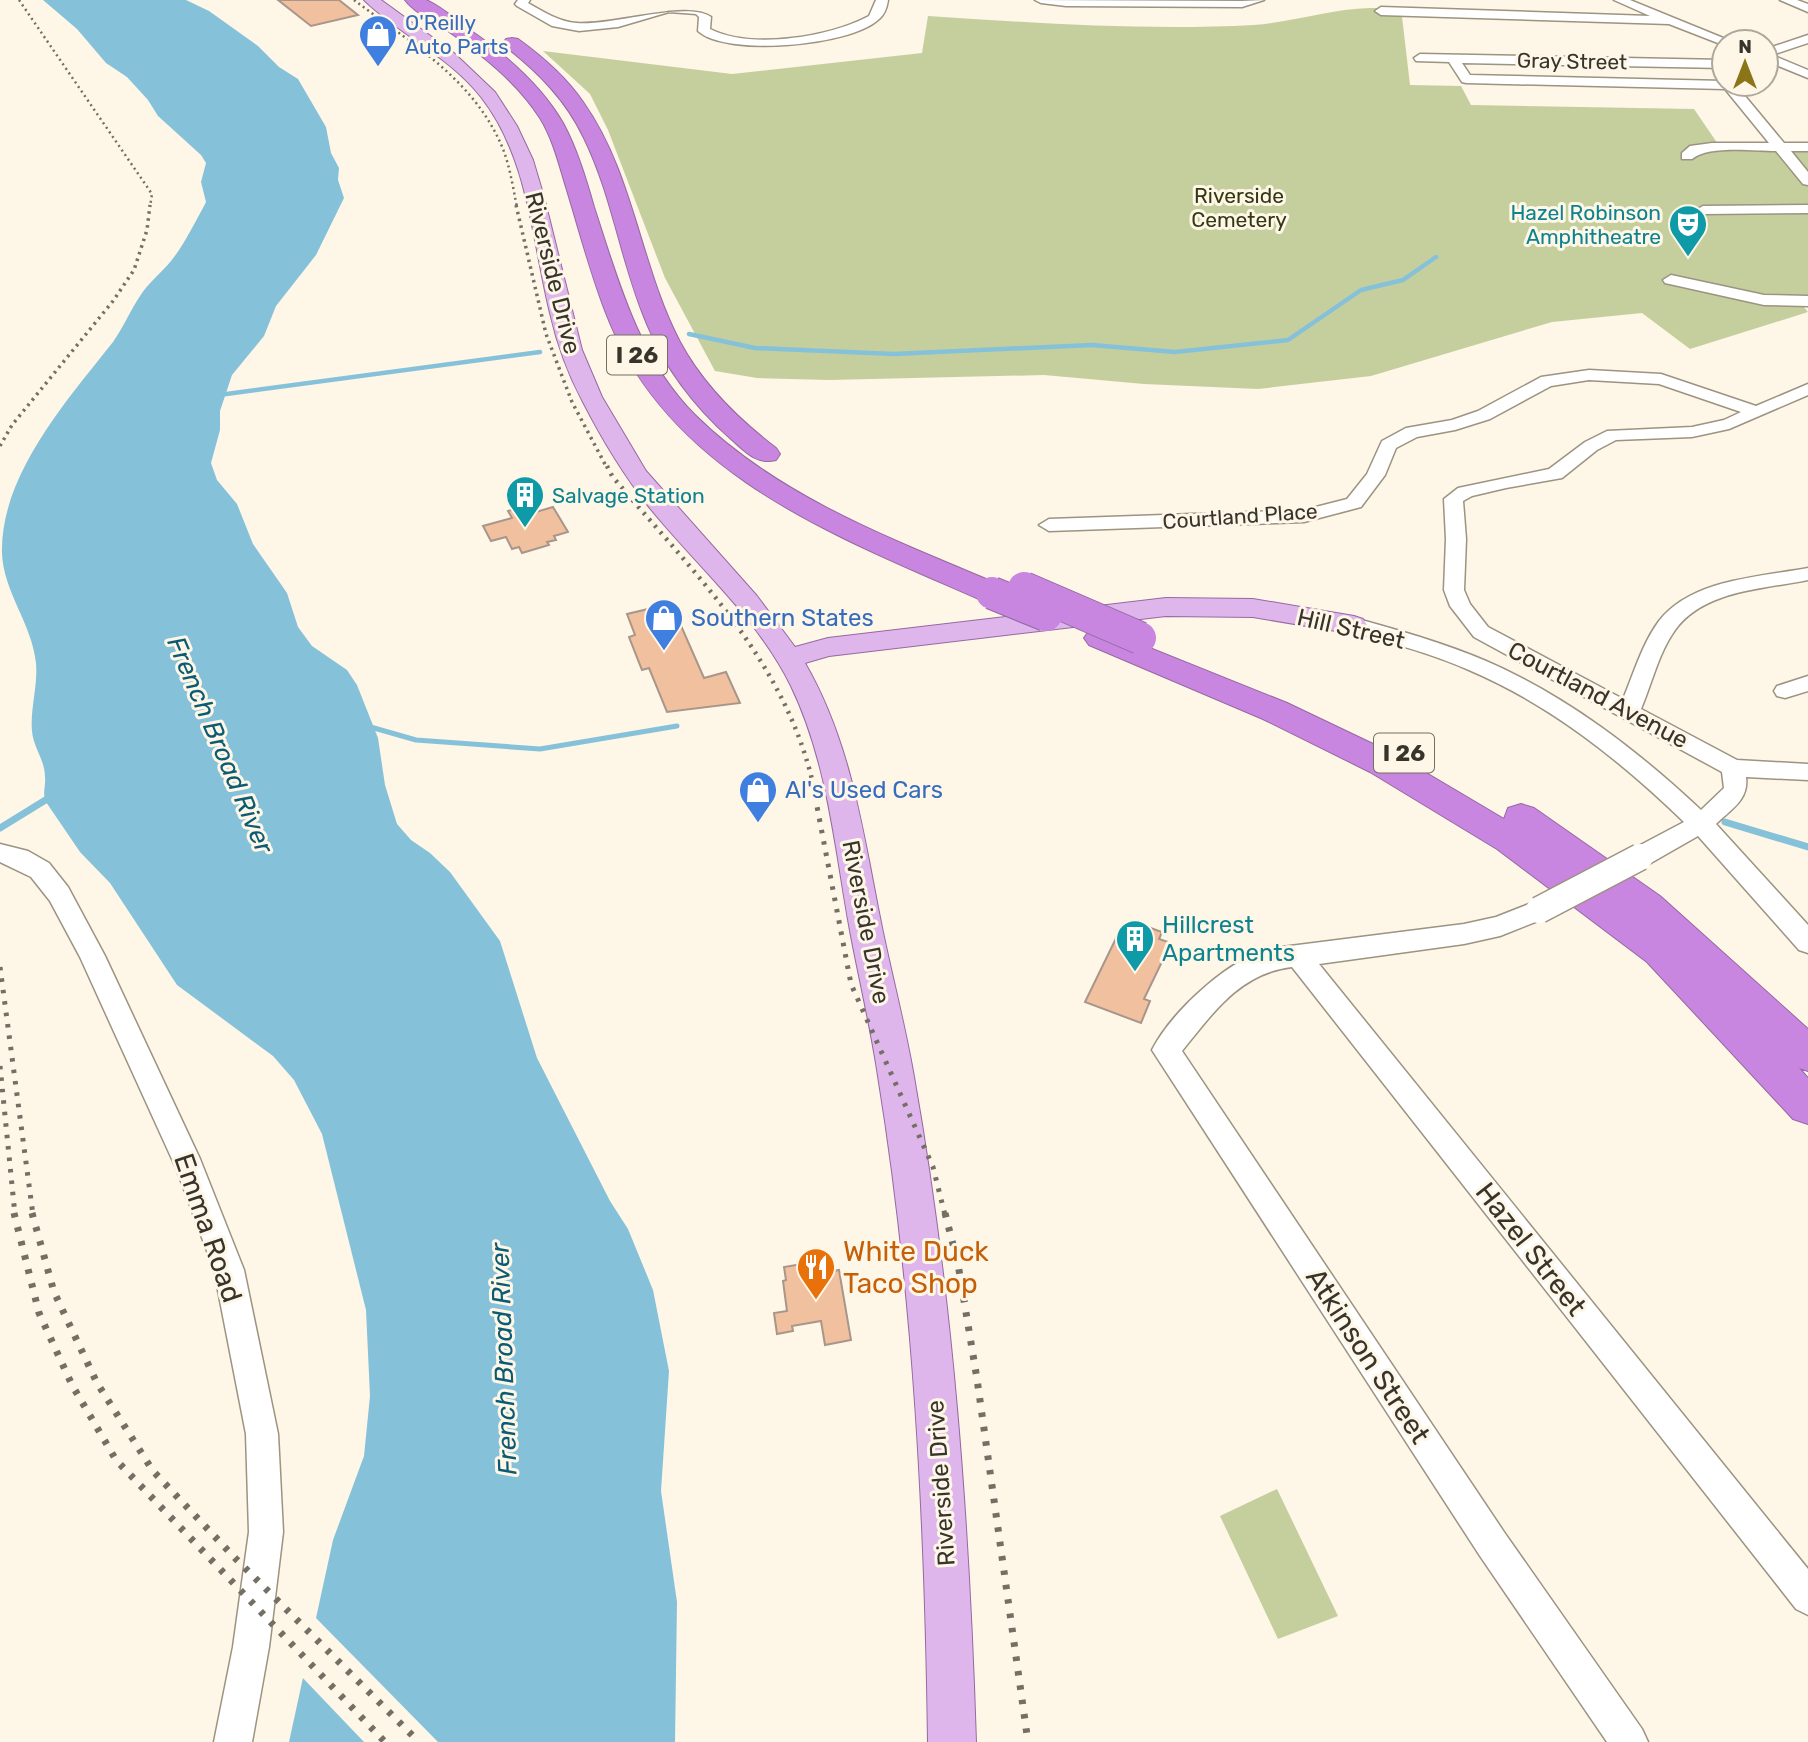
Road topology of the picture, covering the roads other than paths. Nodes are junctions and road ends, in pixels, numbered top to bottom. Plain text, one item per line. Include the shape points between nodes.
1 (371, 0) edge
2 (414, 0) edge
3 (447, 0) edge
4 (536, 0) edge
5 (882, 0) edge
6 (1041, 0) edge
7 (1258, 0) edge
8 (1620, 0) edge
9 (1786, 0) edge
10 (522, 2) edge
11 (1404, 6) edge
12 (1808, 8) edge
13 (1381, 11) dead end
14 (1670, 20) junction
15 (1710, 35) edge
16 (1808, 39) edge
17 (1780, 50) edge
18 (1420, 58) dead end
19 (1453, 58) junction
20 (1780, 62) edge
21 (1710, 64) edge
22 (1780, 66) edge
23 (1788, 66) junction
24 (1808, 75) edge
25 (1710, 84) edge
26 (1740, 98) edge
27 (1779, 146) junction
28 (1808, 147) edge
29 (1688, 156) dead end
30 (1808, 181) edge
31 (1808, 209) edge
32 (1703, 210) dead end
33 (1671, 280) dead end
34 (1808, 301) edge
35 (1808, 389) edge
36 (1755, 411) junction
37 (1048, 525) dead end
38 (1804, 579) edge
39 (1354, 625) joint
40 (789, 658) junction
41 (1808, 683) edge
42 (1785, 691) dead end
43 (1629, 711) junction
44 (1733, 768) junction
45 (1808, 772) edge
46 (1702, 822) junction
47 (0, 853) edge
48 (1808, 943) edge
49 (1298, 956) junction
50 (1808, 1054) edge
51 (1765, 1063) junction
52 (1808, 1106) edge
53 (1808, 1124) edge
54 (1808, 1597) edge
55 (233, 1742) edge
56 (952, 1742) edge
57 (1629, 1742) edge

1 - 40 main road, Riverside Drive via 478,83 505,119 528,174 565,334 602,418 638,476
2 - 51 highway, I 26, bridge via 512,72 551,119 622,327 672,406 735,462 804,506 887,547 1275,710 1382,763 1510,839 1661,951
3 - 50 highway, I 26, bridge via 540,65 568,95 601,154 660,325 688,377 727,423 794,475 903,534 1342,722 1521,817 1647,906
4 - 10 street
5 - 10 street via 875,17 859,28 820,37 733,42 711,38 704,31 705,17 700,11 668,8 618,23 579,27 555,23
6 - 7 street via 1242,4
8 - 14 street
9 - 12 street
11 - 13 street
11 - 14 street
14 - 15 street
16 - 17 street
18 - 19 street, Gray Street
19 - 21 street, Gray Street
19 - 25 street via 1466,79
20 - 23 street
22 - 23 street
23 - 24 street
26 - 27 street
27 - 28 street
27 - 29 street via 1712,147 1695,149
27 - 30 street
31 - 32 street
33 - 34 street via 1763,300
35 - 36 street, Courtland Avenue
36 - 37 street, Courtland Place via 1661,379 1589,375 1547,381 1484,415 1412,432 1388,445 1376,475 1354,503 1304,516
36 - 43 street, Courtland Avenue via 1729,424 1692,432 1613,435 1555,474 1465,492 1453,499 1454,590 1460,606 1481,632
38 - 43 street via 1724,591 1692,604 1665,628
39 - 40 main road, Hill Street via 1253,608 1166,607 828,647
39 - 46 street, Hill Street via 1478,666 1552,704 1609,740
40 - 56 main road, Riverside Drive via 818,717 841,783 898,1090 937,1412
41 - 42 street
43 - 44 street, Courtland Avenue
44 - 45 street
44 - 46 street via 1735,790
46 - 48 street, Hill Street
46 - 49 street, bridge via 1539,910 1500,926
47 - 55 street, Emma Road via 40,870 59,894 190,1168 229,1270 262,1434 266,1532
49 - 54 street, Hazel Street
49 - 57 street, Atkinson Street via 1259,962 1233,978 1166,1050 1492,1544
51 - 52 highway
51 - 53 highway, I 26 via 1778,1091

